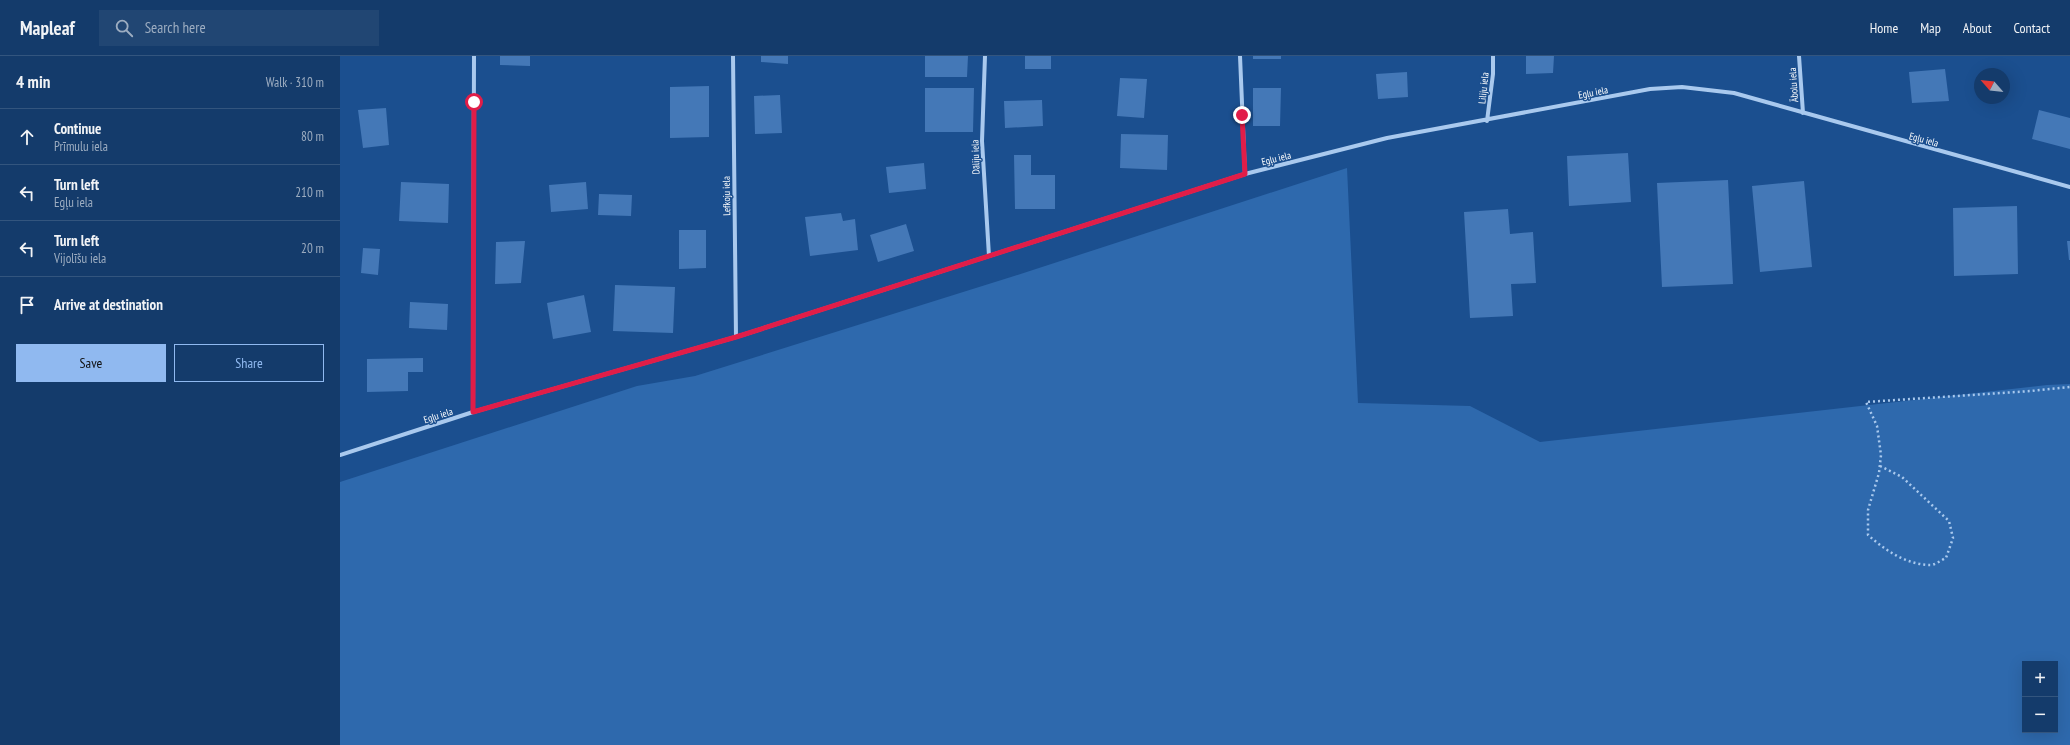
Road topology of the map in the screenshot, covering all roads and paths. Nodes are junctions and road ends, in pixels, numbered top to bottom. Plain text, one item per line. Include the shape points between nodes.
1 (474, 56) edge
2 (733, 56) edge
3 (985, 56) edge
4 (1240, 56) edge
5 (1493, 56) edge
6 (1800, 56) edge
7 (1803, 113) junction
8 (1487, 121) junction
9 (1245, 174) junction
10 (2070, 188) edge
11 (989, 256) junction
12 (736, 337) junction
13 (2070, 387) edge
14 (473, 412) junction
15 (340, 455) edge
16 (1880, 466) junction

1 - 14 street
2 - 12 street, Lefkoju iela
3 - 11 street, Dāliju iela via 982,141
4 - 9 street
5 - 8 street, Liliju iela
6 - 7 street, Ābolu iela
7 - 8 street, Egļu iela via 1734,93 1682,87 1650,89
7 - 10 street, Egļu iela
8 - 9 street, Egļu iela via 1387,138
9 - 11 street, Egļu iela
11 - 12 street, Egļu iela
12 - 14 street, Egļu iela
13 - 16 path via 1866,402 1877,426
14 - 15 street, Egļu iela
16 - 16 path via 1868,510 1868,535 1899,558 1930,566 1946,558 1953,538 1949,521 1902,477

